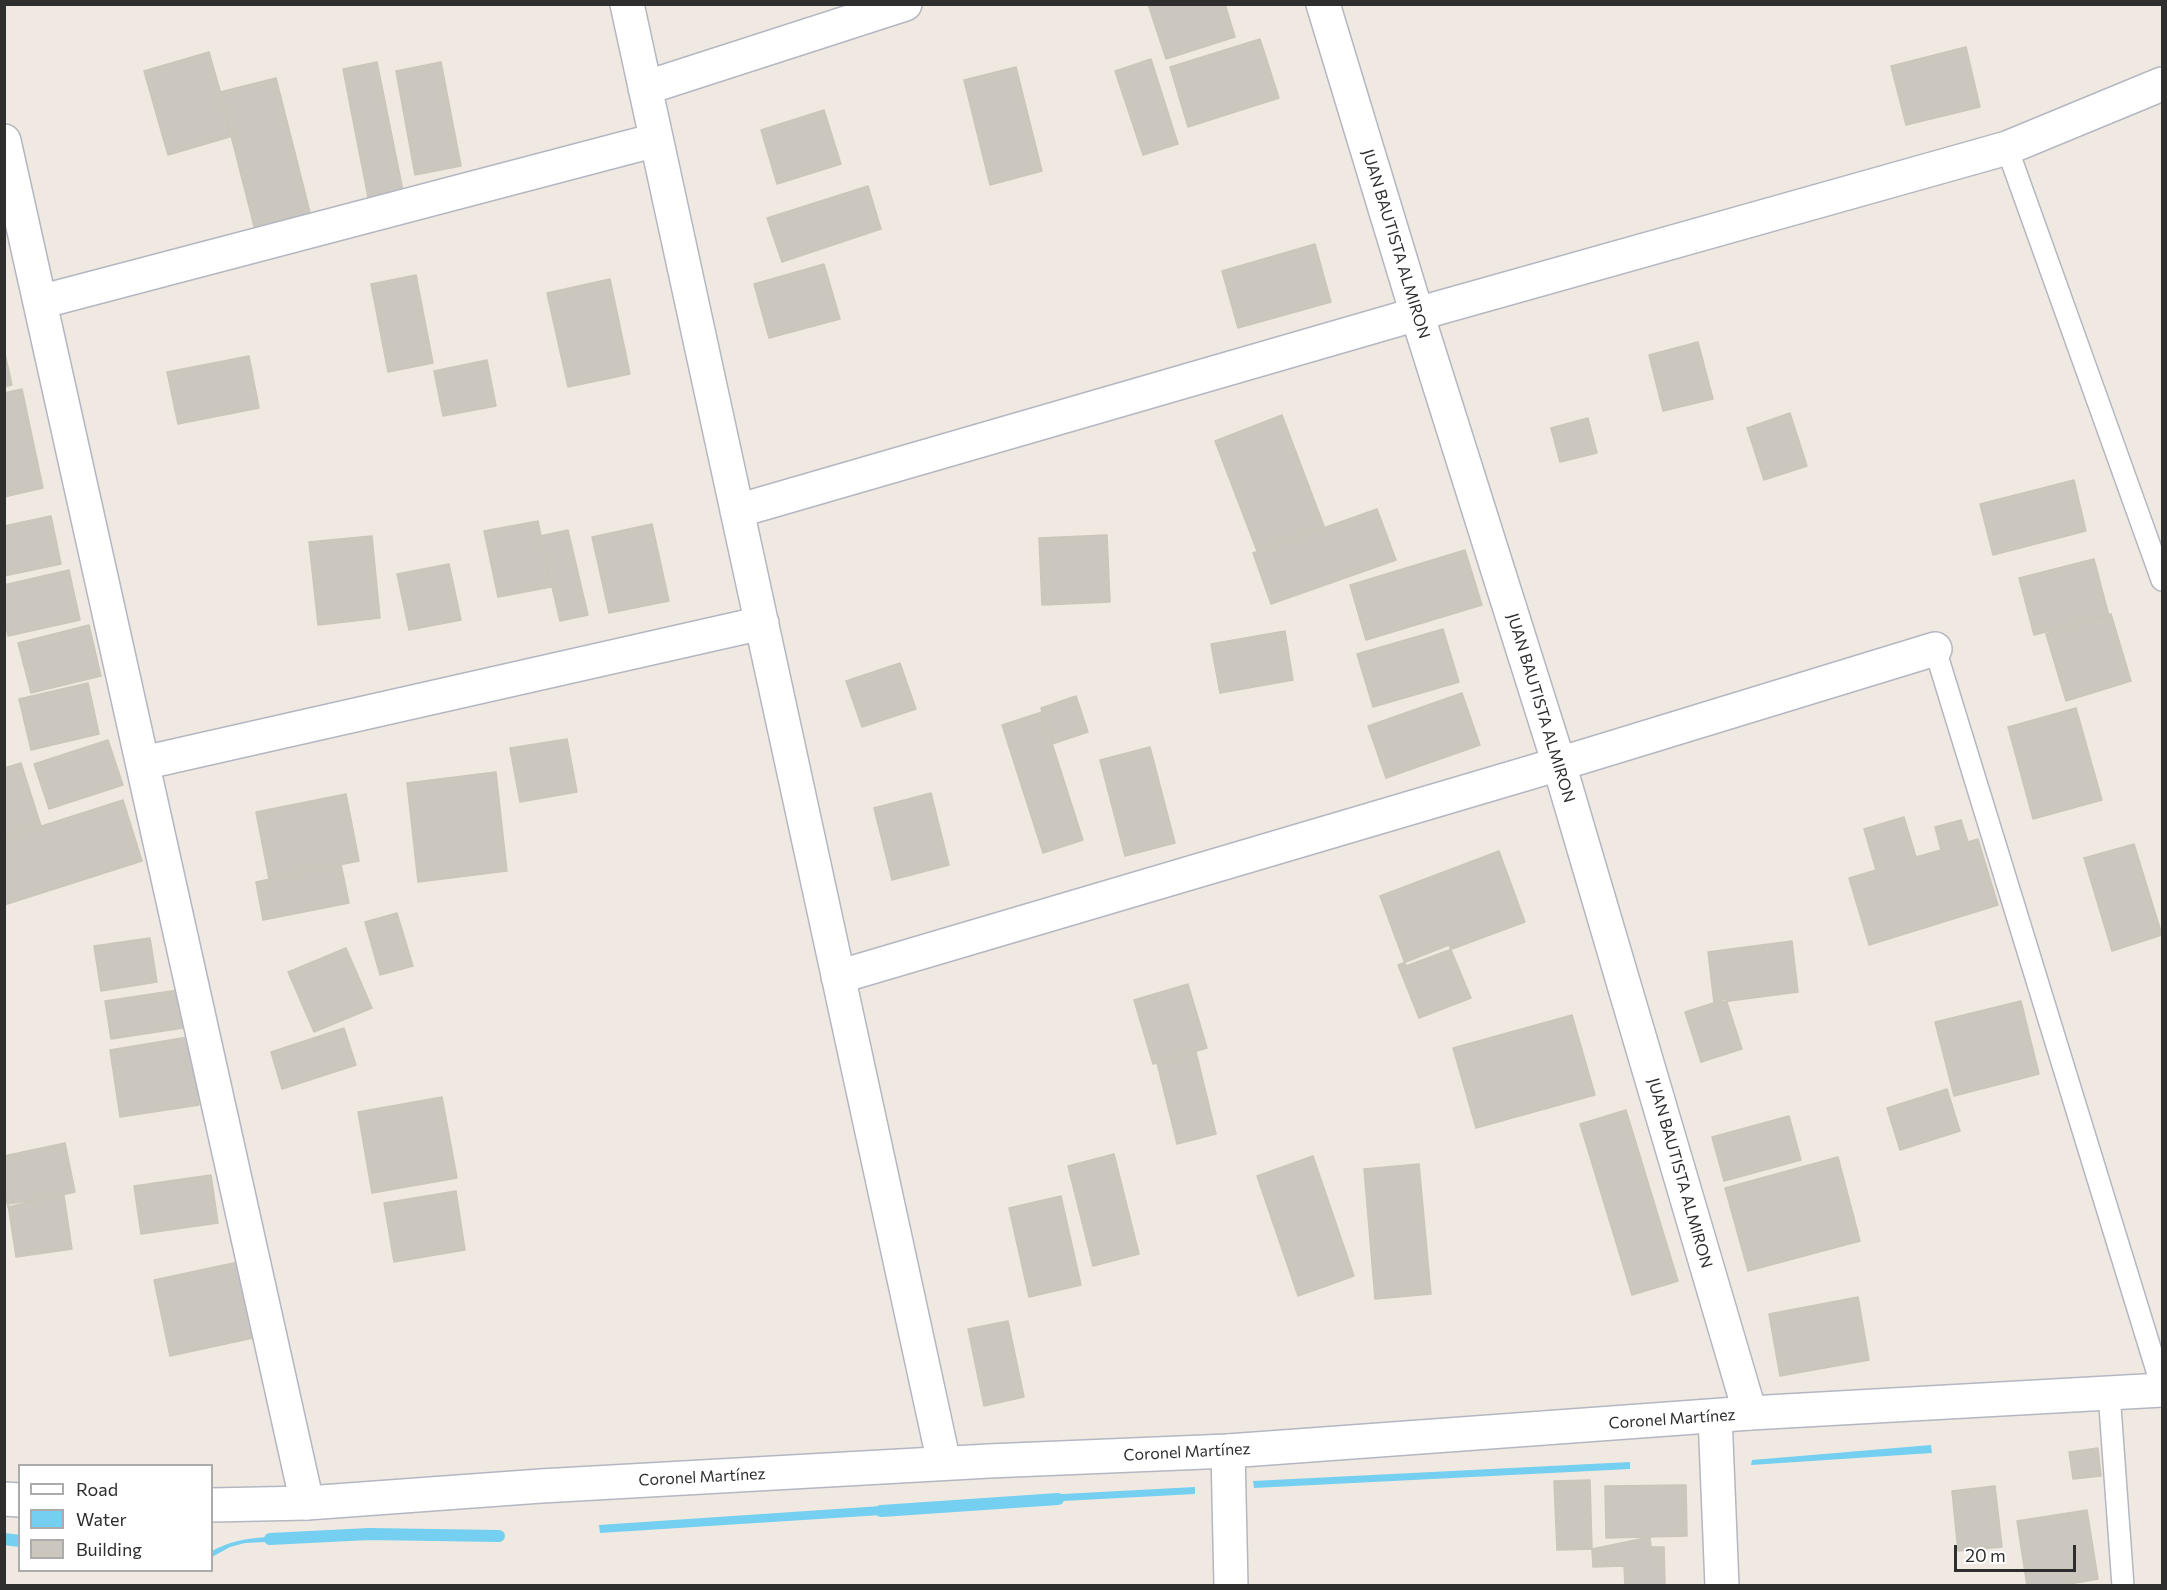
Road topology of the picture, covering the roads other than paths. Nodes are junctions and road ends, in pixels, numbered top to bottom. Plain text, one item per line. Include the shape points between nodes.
1 (627, 4) edge
2 (905, 4) edge
3 (1323, 4) edge
4 (2163, 84) edge
5 (645, 88) junction
6 (656, 140) junction
7 (4, 141) edge
8 (2007, 148) junction
9 (40, 302) junction
10 (1417, 314) junction
11 (737, 512) junction
12 (2163, 580) edge
13 (762, 623) junction
14 (1935, 649) joint
15 (142, 763) junction
16 (1559, 764) junction
17 (838, 977) junction
18 (2163, 1389) edge
19 (2109, 1393) junction
20 (1750, 1413) junction
21 (1715, 1416) junction
22 (1228, 1451) junction
23 (944, 1463) junction
24 (307, 1503) junction
25 (213, 1505) edge
26 (1231, 1586) edge
27 (1722, 1586) edge
28 (2123, 1586) edge

1 - 5 street
2 - 5 street
3 - 10 street, JUAN BAUTISTA ALMIRON
4 - 8 street
5 - 6 street
6 - 9 street
6 - 11 street
7 - 9 street
8 - 10 street
8 - 12 lane
9 - 15 street
10 - 11 street
10 - 16 street, JUAN BAUTISTA ALMIRON
11 - 13 street
13 - 15 street
13 - 17 street
14 - 16 street
14 - 18 lane
15 - 24 street
16 - 17 street
16 - 20 street, JUAN BAUTISTA ALMIRON
17 - 23 street
18 - 19 street, Coronel Martínez
19 - 20 street, Coronel Martínez
19 - 28 lane
20 - 21 street, Coronel Martínez
21 - 22 street, Coronel Martínez
21 - 27 street
22 - 23 street, Coronel Martínez
22 - 26 street
23 - 24 street, Coronel Martínez
24 - 25 street, Coronel Martínez

